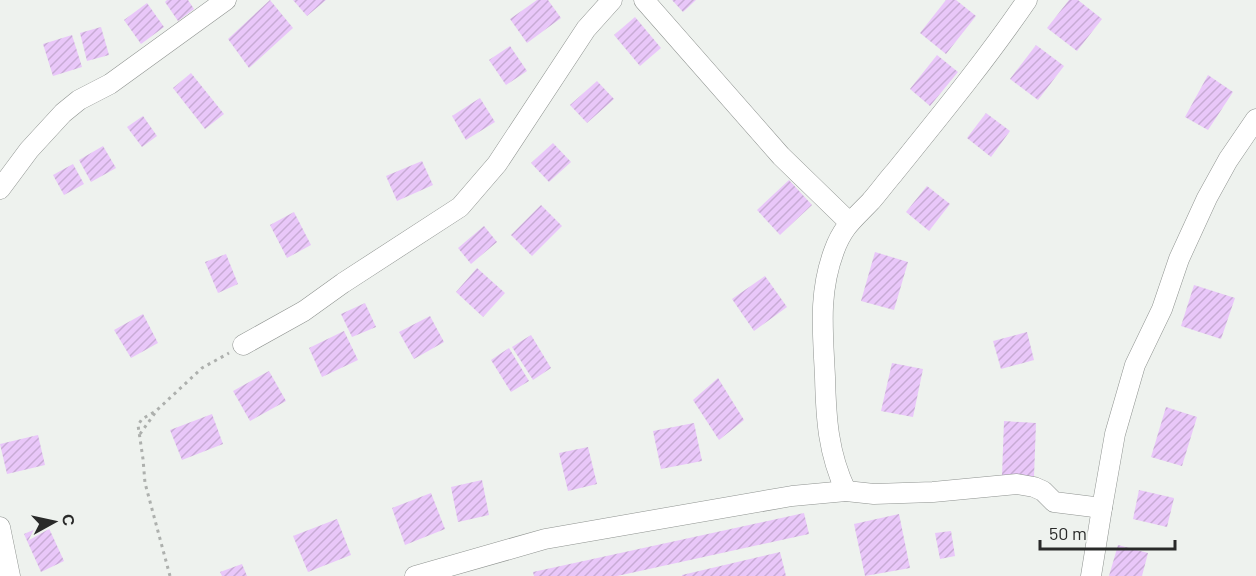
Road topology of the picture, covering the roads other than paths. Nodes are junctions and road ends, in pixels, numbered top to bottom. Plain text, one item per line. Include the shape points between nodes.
1 (226, 0) edge
2 (612, 0) edge
3 (644, 0) edge
4 (1027, 0) edge
5 (1256, 119) edge
6 (2, 187) edge
7 (849, 222) junction
8 (243, 345) road end
9 (846, 491) junction
10 (1102, 508) junction
11 (0, 527) edge
12 (10, 576) edge
13 (415, 576) edge
14 (1090, 576) edge

1 - 6 street via 63,113
2 - 8 street via 586,29 497,164 460,207 304,310
3 - 7 street via 781,156
4 - 7 street via 975,74 871,201
5 - 10 street via 1207,198 1135,365 1115,434
7 - 9 street via 834,249 822,298 831,455
9 - 10 street via 886,494 1017,484 1043,491 1054,502
9 - 13 street via 792,496 545,539
10 - 14 street
11 - 12 street

